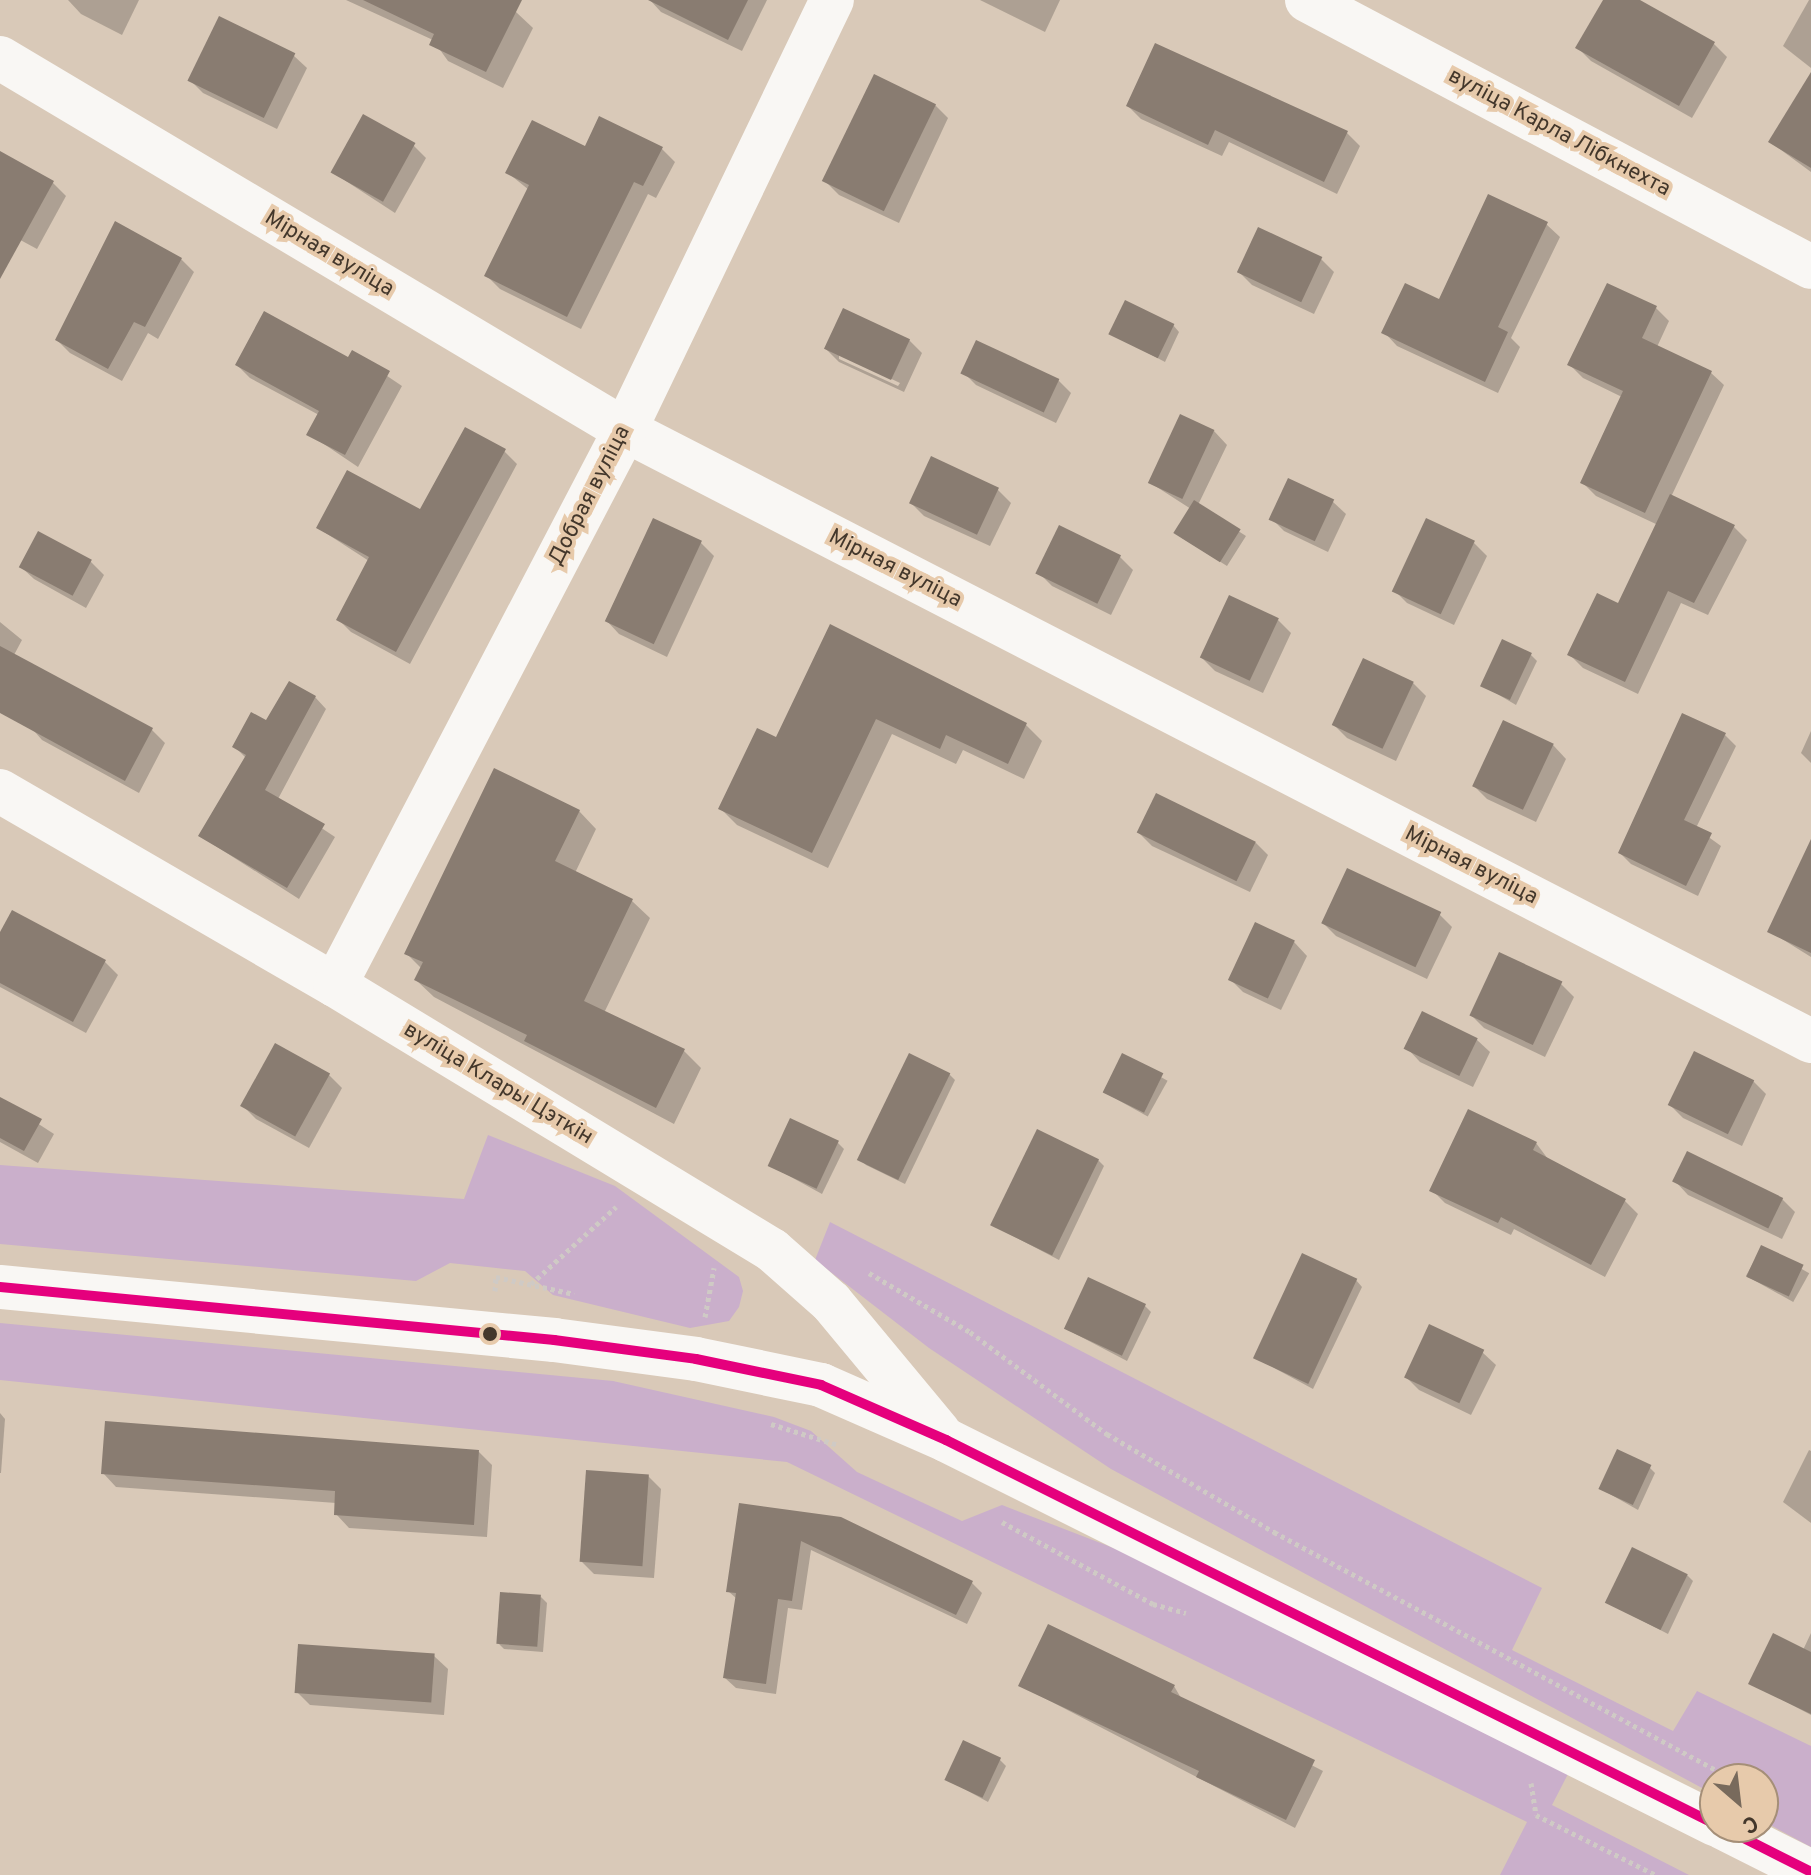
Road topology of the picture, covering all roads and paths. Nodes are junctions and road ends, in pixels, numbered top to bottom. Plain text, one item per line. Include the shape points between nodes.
1 (832, 0) edge
2 (1307, 0) edge
3 (0, 58) edge
4 (1811, 267) edge
5 (625, 430) junction
6 (0, 791) edge
7 (335, 985) junction
8 (1811, 1041) edge
9 (621, 1202) dead end
10 (702, 1258) dead end
11 (866, 1271) dead end
12 (531, 1284) dead end
13 (0, 1287) edge
14 (704, 1322) dead end
15 (946, 1440) junction
16 (1703, 1763) edge
17 (1699, 1816) edge
18 (1754, 1843) edge
19 (1811, 1872) edge

1 - 5 street, Добрая вуліца
2 - 4 street, вуліца Карла Лібкнехта
3 - 5 street, Мірная вуліца
5 - 7 street, Добрая вуліца
5 - 8 street, Мірная вуліца
6 - 7 street, вуліца Клары Цэткін
7 - 15 street, вуліца Клары Цэткін via 772,1250 831,1302
9 - 12 path
10 - 14 path via 714,1266
11 - 16 path via 970,1332 1133,1449 1274,1532
13 - 15 street via 554,1340 696,1359 821,1385
15 - 17 street
18 - 19 street

